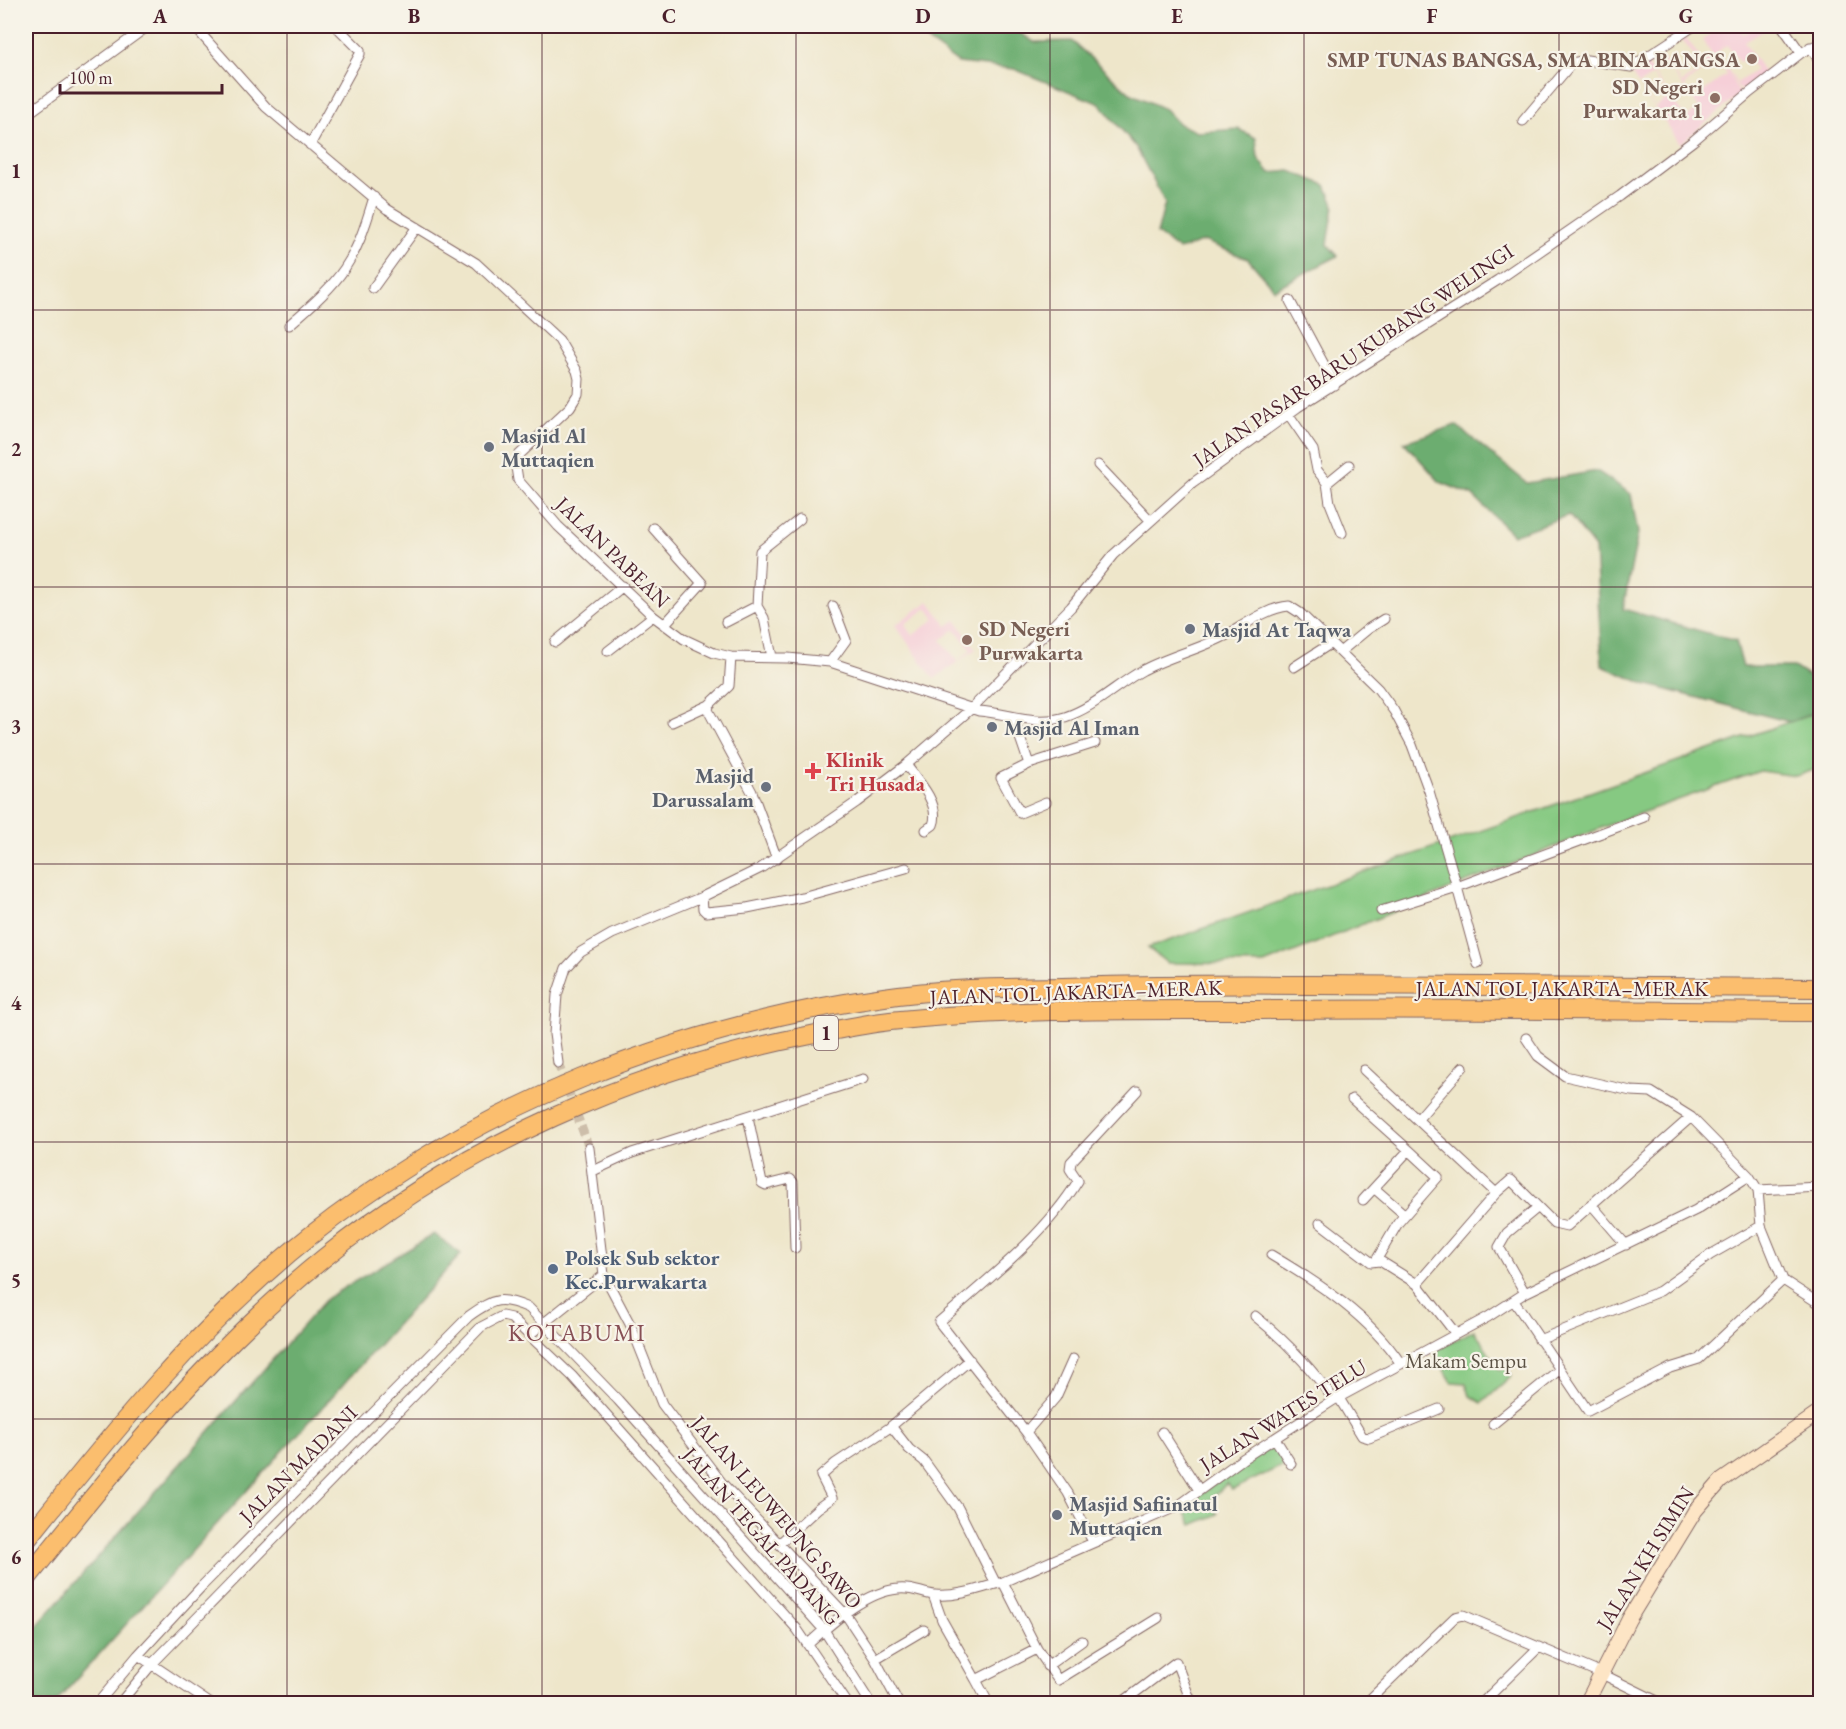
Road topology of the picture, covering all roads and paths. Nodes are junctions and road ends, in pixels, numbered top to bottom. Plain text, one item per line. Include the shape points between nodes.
1 (148, 26) edge
2 (194, 26) edge
3 (336, 26) edge
4 (1694, 26) edge
5 (1782, 26) edge
6 (1821, 43) edge
7 (1810, 47) junction
8 (1801, 53) junction
9 (1821, 61) edge
10 (26, 115) edge
11 (1523, 121) dead end
12 (310, 145) junction
13 (374, 197) junction
14 (417, 227) junction
15 (373, 288) dead end
16 (1290, 301) dead end
17 (289, 324) dead end
18 (1335, 385) junction
19 (1289, 415) junction
20 (1098, 465) dead end
21 (1349, 465) dead end
22 (1327, 483) junction
23 (800, 519) dead end
24 (1150, 519) junction
25 (653, 528) dead end
26 (1341, 533) dead end
27 (623, 586) junction
28 (757, 606) junction
29 (833, 606) dead end
30 (652, 616) junction
31 (1384, 619) dead end
32 (726, 622) dead end
33 (664, 625) junction
34 (555, 642) dead end
35 (1330, 644) junction
36 (608, 651) dead end
37 (1340, 652) junction
38 (731, 657) junction
39 (772, 657) junction
40 (831, 662) junction
41 (1294, 667) dead end
42 (709, 705) junction
43 (972, 708) junction
44 (1013, 717) junction
45 (672, 722) dead end
46 (1095, 743) dead end
47 (1029, 764) junction
48 (906, 765) junction
49 (1046, 802) dead end
50 (1644, 817) dead end
51 (926, 830) dead end
52 (777, 859) junction
53 (906, 868) dead end
54 (1457, 887) junction
55 (702, 897) junction
56 (1381, 911) dead end
57 (1478, 964) dead end
58 (1821, 988) edge
59 (1821, 1012) edge
60 (1526, 1038) dead end
61 (558, 1063) tunnel mouth
62 (1463, 1068) dead end
63 (1364, 1070) dead end
64 (863, 1079) dead end
65 (1137, 1091) dead end
66 (1352, 1099) dead end
67 (747, 1117) junction
68 (1691, 1117) junction
69 (1418, 1119) junction
70 (589, 1148) tunnel mouth
71 (1409, 1150) junction
72 (593, 1171) junction
73 (1749, 1176) junction
74 (1821, 1187) edge
75 (1374, 1188) junction
76 (1758, 1190) junction
77 (1496, 1193) junction
78 (1363, 1200) dead end
79 (1591, 1204) junction
80 (1537, 1208) junction
81 (1405, 1215) junction
82 (1320, 1223) dead end
83 (1761, 1226) junction
84 (1626, 1245) junction
85 (795, 1248) dead end
86 (1271, 1255) dead end
87 (1379, 1261) junction
88 (604, 1275) junction
89 (1784, 1280) junction
90 (1417, 1284) junction
91 (1525, 1293) junction
92 (511, 1300) junction
93 (1514, 1301) junction
94 (1821, 1304) edge
95 (506, 1316) junction
96 (1255, 1316) dead end
97 (544, 1322) junction
98 (1456, 1334) junction
99 (529, 1335) junction
100 (1539, 1340) junction
101 (1073, 1359) dead end
102 (970, 1360) junction
103 (1401, 1364) junction
104 (584, 1365) junction
105 (1559, 1370) junction
106 (572, 1376) junction
107 (1337, 1399) junction
108 (1439, 1409) dead end
109 (1821, 1412) edge
110 (1493, 1424) dead end
111 (890, 1427) junction
112 (1026, 1432) junction
113 (1162, 1432) dead end
114 (1276, 1440) junction
115 (1291, 1464) dead end
116 (1199, 1490) junction
117 (26, 1541) edge
118 (1093, 1542) junction
119 (779, 1544) junction
120 (26, 1580) edge
121 (1000, 1583) junction
122 (933, 1595) junction
123 (846, 1615) junction
124 (1158, 1618) dead end
125 (824, 1630) junction
126 (924, 1630) dead end
127 (1082, 1641) dead end
128 (808, 1644) junction
129 (1037, 1648) junction
130 (1538, 1648) junction
131 (138, 1654) junction
132 (875, 1659) junction
133 (152, 1664) junction
134 (1047, 1666) junction
135 (1600, 1673) junction
136 (976, 1680) junction
137 (97, 1704) edge
138 (119, 1704) edge
139 (211, 1704) edge
140 (848, 1704) edge
141 (871, 1704) edge
142 (899, 1704) edge
143 (989, 1704) edge
144 (1120, 1704) edge
145 (1192, 1704) edge
146 (1365, 1704) edge
147 (1481, 1704) edge
148 (1586, 1704) edge
149 (1664, 1704) edge

1 - 10 street
2 - 12 street, JALAN PABEAN via 245,85
3 - 12 street via 360,54
4 - 11 street via 1631,67 1587,60 1572,63
5 - 8 street
6 - 7 street, JALAN PASAR BARU KUBANG WELINGI
7 - 8 street, JALAN PASAR BARU KUBANG WELINGI
7 - 9 street
8 - 18 street, JALAN PASAR BARU KUBANG WELINGI via 1620,196
12 - 13 street, JALAN PABEAN
13 - 14 street, JALAN PABEAN
13 - 17 street via 361,240 343,274
14 - 15 street
14 - 27 street, JALAN PABEAN via 476,263 559,340 572,361 579,380 578,394 570,407 519,455 516,473 544,511
16 - 18 street
18 - 19 street, JALAN PASAR BARU KUBANG WELINGI
19 - 22 street via 1313,450 1317,470
19 - 24 street, JALAN PASAR BARU KUBANG WELINGI via 1192,483
20 - 24 street
21 - 22 street
22 - 26 street
23 - 28 street via 760,551
24 - 43 street, JALAN PASAR BARU KUBANG WELINGI
25 - 33 street via 702,584
27 - 30 street, JALAN PABEAN
27 - 34 street
28 - 32 street
28 - 39 street via 764,618
29 - 40 street via 846,640
30 - 33 street, JALAN PABEAN
30 - 36 street
31 - 37 street
33 - 38 street, JALAN PABEAN via 701,648
35 - 37 street, JALAN PABEAN
35 - 41 street
35 - 44 street, JALAN PABEAN via 1300,613 1284,606 1197,649 1145,669 1096,702 1064,717
37 - 54 street, JALAN PABEAN via 1378,689 1412,745 1436,810
38 - 39 street, JALAN PABEAN
38 - 42 street via 729,686
39 - 40 street, JALAN PABEAN
40 - 43 street, JALAN PABEAN
42 - 45 street
42 - 52 street via 708,710 752,792
43 - 44 street, JALAN PABEAN
43 - 48 street, JALAN PASAR BARU KUBANG WELINGI
44 - 47 street
46 - 47 street
47 - 49 street via 1001,778 1020,813
48 - 51 street via 935,812 933,825
48 - 52 street, JALAN PASAR BARU KUBANG WELINGI
50 - 54 street
52 - 55 street, JALAN PASAR BARU KUBANG WELINGI
53 - 55 street via 854,885 738,909 706,912
54 - 56 street
54 - 57 street, JALAN PABEAN
55 - 61 street, JALAN PASAR BARU KUBANG WELINGI via 593,943 573,960 561,980 555,1005
58 - 117 highway, JALAN TOL JAKARTA–MERAK / 1 via 1183,984 987,988 886,996 765,1018 687,1039 578,1079 500,1115 423,1159 311,1236 195,1342 118,1426
59 - 120 highway, JALAN TOL JAKARTA–MERAK / 1 via 1020,1011 885,1021 752,1047 659,1074 561,1114 483,1153 398,1204 324,1257 252,1322 171,1406
60 - 68 street via 1538,1056 1565,1076 1652,1092
62 - 69 street
63 - 69 street
64 - 67 street
65 - 102 street via 1071,1162 1070,1169 1078,1181 1022,1249 939,1322
66 - 71 street
67 - 72 street via 632,1153
67 - 85 street via 762,1183 790,1179 794,1182
68 - 73 street
68 - 79 street
69 - 77 street
70 - 72 street
71 - 75 street
71 - 81 street via 1438,1177
72 - 88 street
73 - 76 street
73 - 84 street, JALAN WATES TELU
74 - 76 street
75 - 78 street
75 - 81 street
76 - 83 street
77 - 80 street via 1514,1180
77 - 90 street
79 - 80 street via 1567,1226 1554,1223
79 - 84 street
80 - 91 street via 1508,1233 1499,1247
81 - 87 street via 1379,1252
82 - 87 street via 1371,1262
83 - 89 street
83 - 100 street via 1710,1255 1660,1291
84 - 91 street, JALAN WATES TELU
86 - 103 street via 1363,1318
87 - 90 street
88 - 97 street
88 - 119 street, JALAN LEUWEUNG SAWO via 673,1422 722,1483
89 - 94 street
89 - 105 street via 1699,1359 1670,1368 1596,1409 1588,1411
90 - 98 street
91 - 93 street, JALAN WATES TELU
92 - 95 street
92 - 97 street via 529,1308
92 - 131 street, JALAN MADANI via 488,1302 469,1316
93 - 98 street, JALAN WATES TELU
93 - 100 street
95 - 99 street
95 - 133 street, JALAN MADANI via 496,1317 481,1327
96 - 107 street via 1286,1341
97 - 99 street
97 - 104 street, JALAN TEGAL PADANG
98 - 103 street, JALAN WATES TELU
99 - 106 street, JALAN TEGAL PADANG
100 - 105 street
101 - 112 street via 1052,1403
102 - 111 street
102 - 112 street
103 - 107 street, JALAN WATES TELU
104 - 106 street
104 - 125 street, JALAN TEGAL PADANG
105 - 110 street
106 - 128 street, JALAN TEGAL PADANG
107 - 108 street via 1362,1436 1370,1438
107 - 114 street, JALAN WATES TELU
109 - 135 street, JALAN KH SIMIN via 1741,1466 1707,1496 1640,1601
111 - 119 street via 821,1476 832,1498
111 - 121 street via 924,1461 958,1508
112 - 118 street via 1068,1493
113 - 116 street
114 - 115 street
114 - 116 street, JALAN WATES TELU
116 - 118 street, JALAN WATES TELU via 1178,1506
118 - 121 street, JALAN WATES TELU
119 - 123 street, JALAN LEUWEUNG SAWO
121 - 122 street, JALAN WATES TELU via 973,1591
121 - 129 street
122 - 123 street, JALAN WATES TELU via 918,1589 890,1590
122 - 136 street via 942,1620
123 - 125 street, JALAN WATES TELU
123 - 132 street, JALAN LEUWEUNG SAWO
124 - 134 street via 1059,1680
125 - 128 street, JALAN WATES TELU
125 - 141 street, JALAN TEGAL PADANG
126 - 132 street
127 - 134 street
128 - 140 street, JALAN TEGAL PADANG
129 - 134 street
129 - 136 street
130 - 135 street
130 - 146 street via 1463,1615 1455,1617
130 - 147 street
131 - 133 street
131 - 137 street, JALAN MADANI
132 - 142 street, JALAN LEUWEUNG SAWO
133 - 138 street, JALAN MADANI
133 - 139 street
135 - 148 street, JALAN KH SIMIN
135 - 149 street
136 - 143 street
144 - 145 street via 1176,1662

